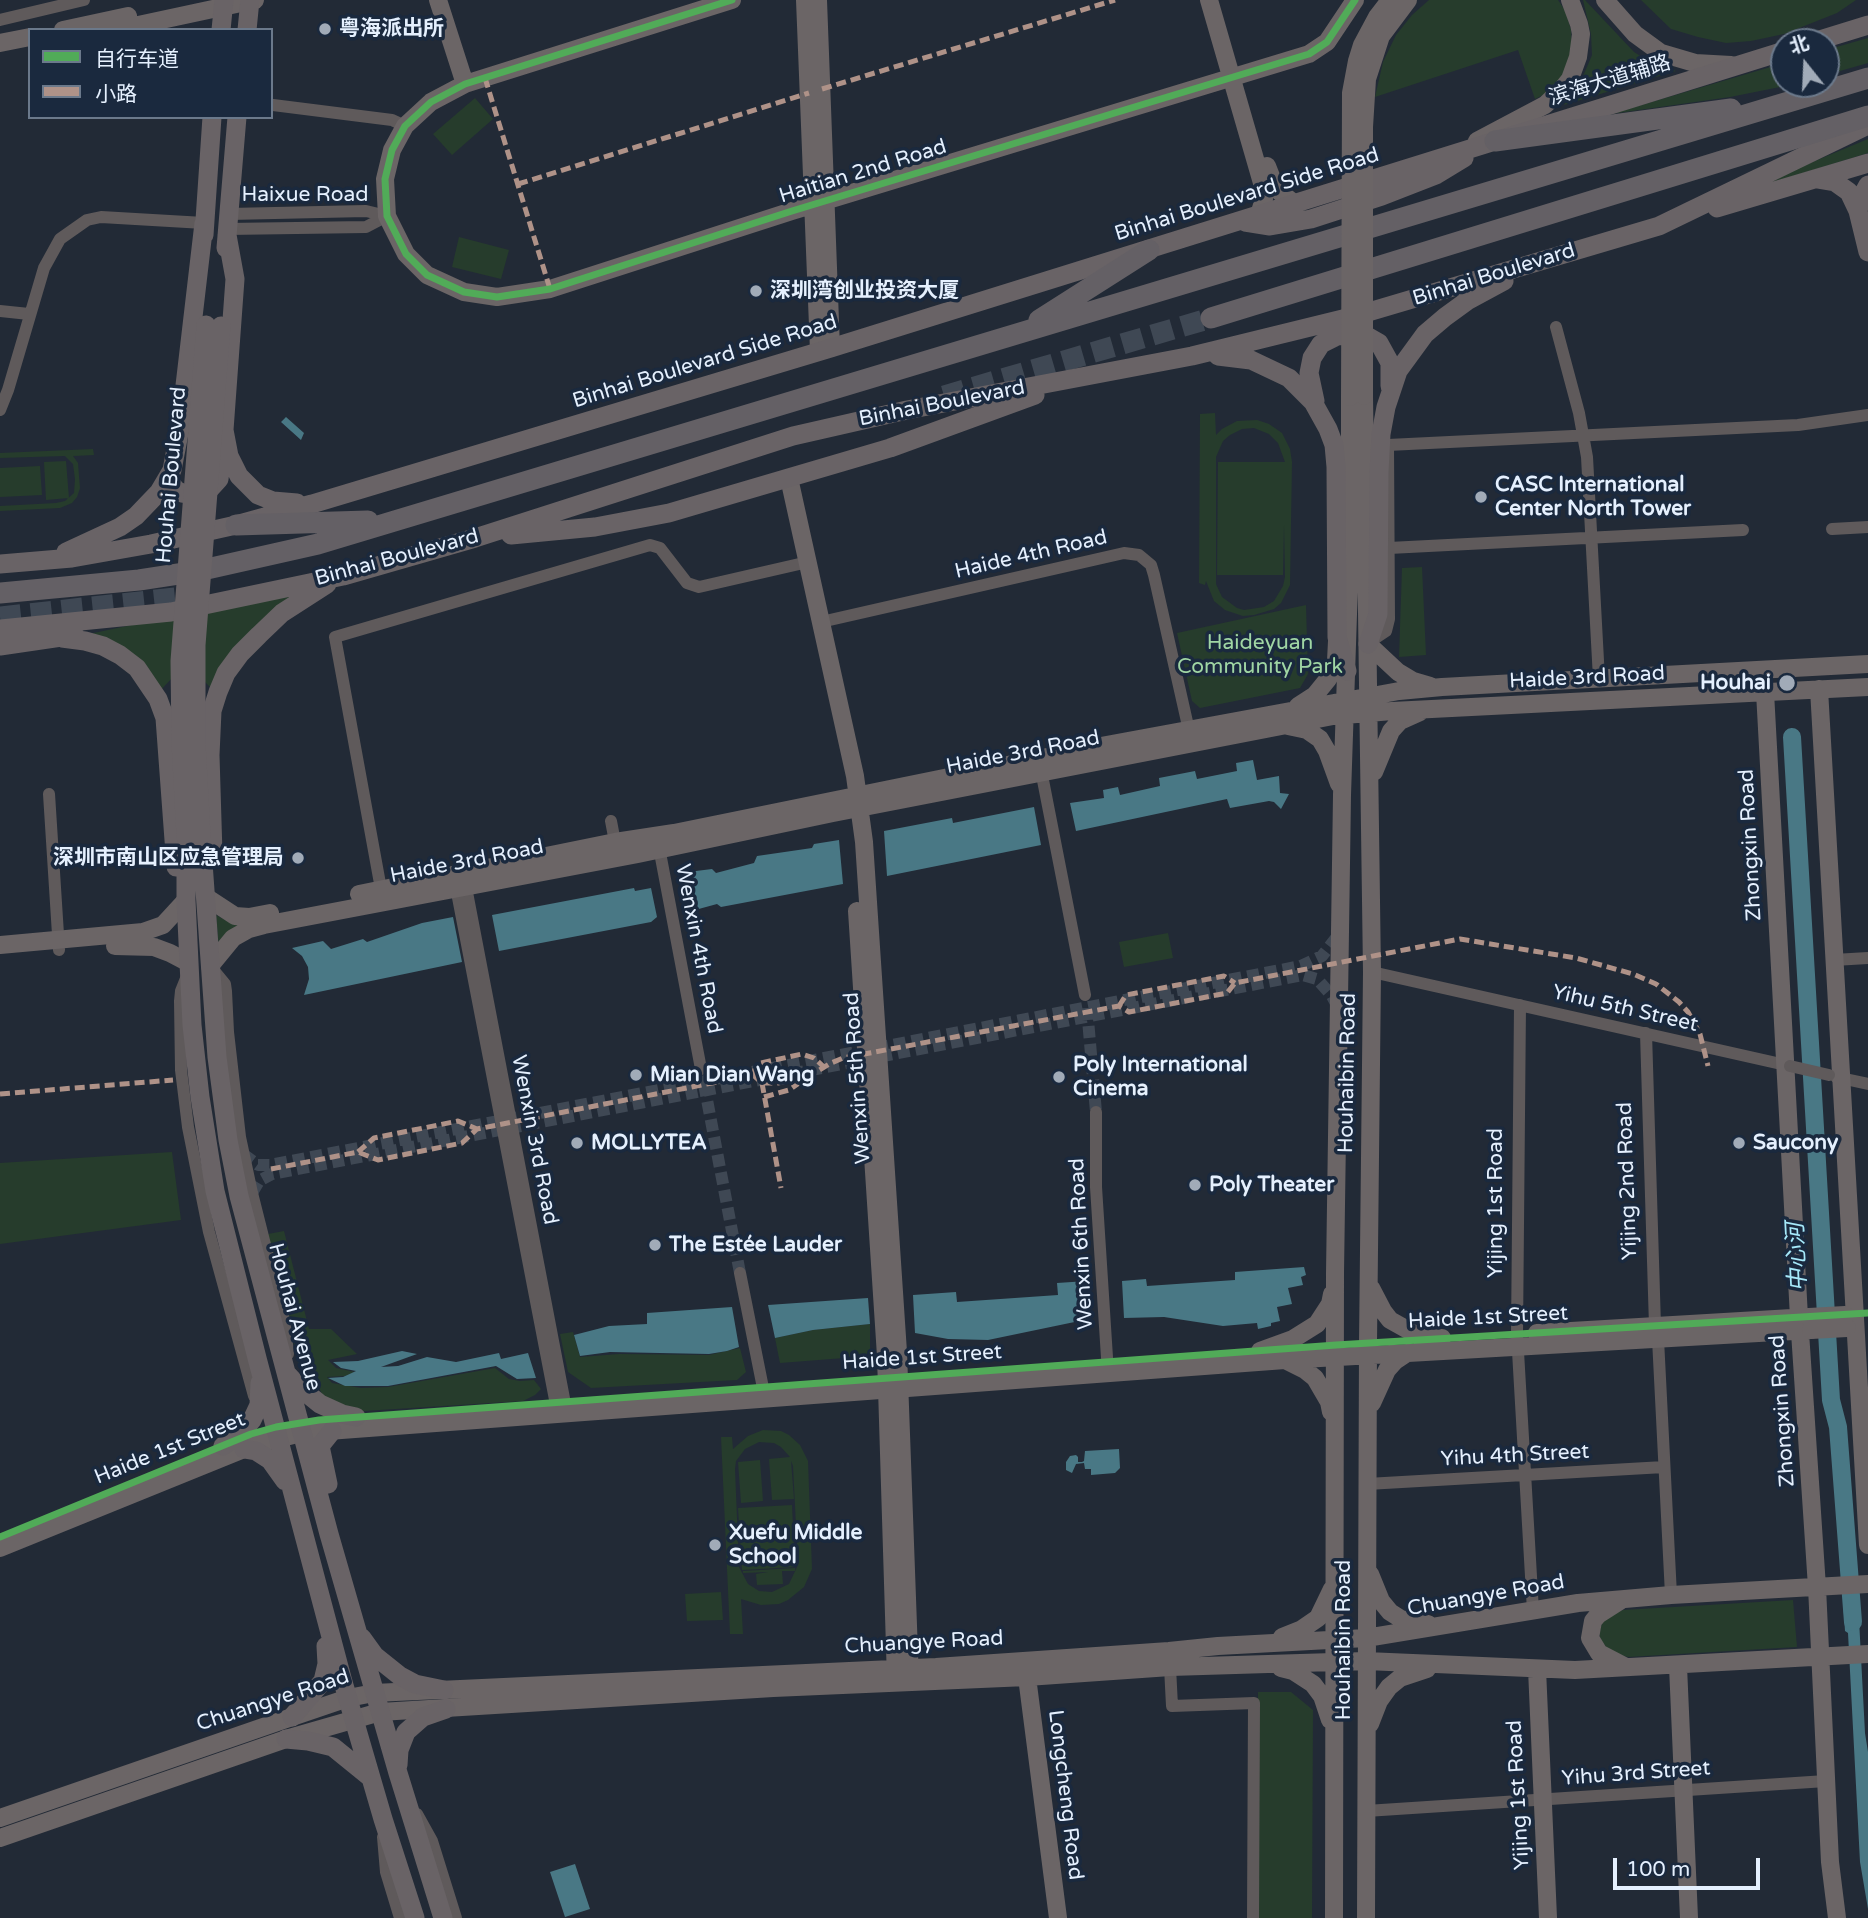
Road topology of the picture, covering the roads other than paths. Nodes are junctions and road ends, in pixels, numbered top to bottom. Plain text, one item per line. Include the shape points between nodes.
1 (84, 0) edge
2 (200, 0) edge
3 (251, 0) edge
4 (438, 0) edge
5 (732, 0) edge
6 (805, 0) edge
7 (818, 0) edge
8 (1209, 0) edge
9 (1218, 0) edge
10 (1355, 0) edge
11 (1390, 0) edge
12 (1408, 0) edge
13 (1570, 0) edge
14 (1605, 0) edge
15 (224, 4) edge
16 (699, 5) edge
17 (1868, 18) edge
18 (0, 20) edge
19 (1868, 25) edge
20 (72, 28) edge
21 (123, 28) edge
22 (221, 28) edge
23 (247, 28) edge
24 (1840, 32) edge
25 (1840, 33) edge
26 (28, 37) edge
27 (0, 43) edge
28 (28, 47) edge
29 (0, 54) edge
30 (1770, 55) edge
31 (1738, 65) junction
32 (1236, 77) junction
33 (1868, 79) edge
34 (465, 84) junction
35 (1802, 99) junction
36 (273, 105) dead end
37 (1868, 116) edge
38 (212, 119) edge
39 (237, 119) edge
40 (1868, 125) edge
41 (405, 126) junction
42 (1491, 143) junction
43 (1450, 155) junction
44 (1868, 163) edge
45 (1812, 180) junction
46 (1868, 185) edge
47 (819, 204) junction
48 (1295, 204) junction
49 (1858, 211) junction
50 (1259, 215) junction
51 (387, 216) junction
52 (1240, 222) junction
53 (204, 223) junction
54 (228, 226) junction
55 (1659, 226) junction
56 (1149, 250) junction
57 (1868, 252) edge
58 (1555, 257) junction
59 (0, 311) edge
60 (29, 314) junction
61 (1210, 318) tunnel mouth
62 (214, 325) junction
63 (1556, 327) dead end
64 (1018, 334) junction
65 (825, 349) junction
66 (1192, 356) junction
67 (1071, 380) junction
68 (1389, 394) junction
69 (1357, 397) junction
70 (0, 410) edge
71 (1319, 410) junction
72 (1868, 415) edge
73 (224, 430) junction
74 (1584, 436) junction
75 (168, 480) junction
76 (783, 480) junction
77 (1357, 480) junction
78 (312, 504) junction
79 (398, 520) junction
80 (236, 525) junction
81 (1868, 527) edge
82 (1832, 528) dead end
83 (1743, 530) dead end
84 (475, 538) junction
85 (1591, 538) junction
86 (1389, 548) junction
87 (28, 563) junction
88 (802, 563) junction
89 (0, 564) edge
90 (342, 576) junction
91 (0, 593) edge
92 (171, 612) junction
93 (821, 622) junction
94 (0, 629) edge
95 (1337, 637) junction
96 (62, 638) junction
97 (1367, 644) junction
98 (0, 646) edge
99 (1868, 664) edge
100 (1347, 671) junction
101 (1600, 679) junction
102 (1442, 687) junction
103 (1868, 687) edge
104 (1819, 689) junction
105 (1765, 692) junction
106 (1369, 704) junction
107 (1346, 707) junction
108 (1429, 709) junction
109 (212, 711) junction
110 (165, 718) junction
111 (1285, 718) junction
112 (1190, 736) junction
113 (1040, 765) junction
114 (1371, 782) junction
115 (49, 793) dead end
116 (1342, 795) junction
117 (853, 802) junction
118 (611, 821) dead end
119 (194, 836) junction
120 (615, 842) junction
121 (658, 843) junction
122 (460, 880) junction
123 (381, 889) junction
124 (206, 897) junction
125 (186, 900) junction
126 (0, 945) edge
127 (59, 946) junction
128 (0, 954) edge
129 (1868, 958) edge
130 (1834, 960) junction
131 (210, 966) junction
132 (189, 968) junction
133 (1373, 972) junction
134 (1085, 995) tunnel mouth
135 (1520, 1005) junction
136 (1646, 1034) junction
137 (1788, 1066) junction
138 (701, 1069) tunnel mouth
139 (1835, 1076) junction
140 (1868, 1084) edge
141 (1096, 1112) tunnel mouth
142 (740, 1273) tunnel mouth
143 (1335, 1273) junction
144 (1368, 1282) junction
145 (1856, 1321) edge
146 (1805, 1324) junction
147 (1657, 1332) junction
148 (1442, 1338) junction
149 (1518, 1340) junction
150 (1368, 1349) junction
151 (1336, 1350) junction
152 (1260, 1351) junction
153 (1407, 1352) junction
154 (257, 1358) junction
155 (1285, 1360) junction
156 (1108, 1368) junction
157 (285, 1372) junction
158 (893, 1383) junction
159 (764, 1393) junction
160 (562, 1409) junction
161 (256, 1412) junction
162 (1367, 1416) junction
163 (356, 1418) junction
164 (299, 1428) junction
165 (332, 1430) junction
166 (277, 1432) junction
167 (1335, 1434) junction
168 (223, 1446) junction
169 (320, 1447) junction
170 (244, 1449) junction
171 (270, 1460) junction
172 (1664, 1467) junction
173 (1525, 1475) junction
174 (1367, 1484) junction
175 (315, 1487) junction
176 (296, 1503) junction
177 (0, 1537) edge
178 (1868, 1545) edge
179 (0, 1548) edge
180 (1367, 1564) junction
181 (1336, 1576) junction
182 (1866, 1584) edge
183 (1821, 1587) junction
184 (1671, 1595) junction
185 (1623, 1599) junction
186 (322, 1605) junction
187 (350, 1609) junction
188 (1533, 1611) junction
189 (1460, 1624) junction
190 (356, 1629) junction
191 (1366, 1638) junction
192 (1335, 1640) junction
193 (1255, 1644) junction
194 (1868, 1654) edge
195 (1825, 1656) junction
196 (1170, 1659) junction
197 (1335, 1661) junction
198 (1366, 1661) junction
199 (1257, 1665) junction
200 (1678, 1665) junction
201 (1449, 1666) junction
202 (1630, 1668) junction
203 (1536, 1669) junction
204 (902, 1675) junction
205 (1027, 1677) junction
206 (374, 1693) junction
207 (348, 1699) junction
208 (445, 1699) junction
209 (380, 1712) junction
210 (292, 1717) junction
211 (353, 1718) junction
212 (1335, 1738) junction
213 (286, 1739) junction
214 (1366, 1741) junction
215 (370, 1777) junction
216 (400, 1781) junction
217 (1826, 1781) junction
218 (1684, 1790) junction
219 (1542, 1800) junction
220 (1366, 1811) junction
221 (0, 1818) edge
222 (383, 1819) junction
223 (0, 1839) edge
224 (400, 1918) edge
225 (415, 1918) edge
226 (443, 1918) edge
227 (457, 1918) edge
228 (1058, 1918) edge
229 (1252, 1918) edge
230 (1334, 1918) edge
231 (1367, 1918) edge
232 (1548, 1918) edge
233 (1689, 1918) edge
234 (1837, 1918) edge

1 - 18 street
2 - 20 main road
3 - 15 main road
3 - 23 main road
4 - 34 main road
5 - 16 main road
6 - 47 main road
7 - 47 main road
8 - 32 main road
9 - 32 main road
10 - 32 main road, Haitian 2nd Road via 1331,37 1315,51
11 - 69 main road, bridge via 1362,45 1351,93
12 - 69 main road, bridge via 1381,36 1367,79
13 - 43 main road via 1579,24 1580,46 1575,69 1562,89 1536,110
14 - 31 main road via 1635,34 1661,53 1695,63
15 - 21 main road
15 - 22 main road
16 - 34 main road
17 - 24 main road
19 - 25 main road
26 - 27 main road
28 - 29 main road
30 - 31 main road
31 - 42 main road, 滨海大道辅路
32 - 47 main road, Haitian 2nd Road
32 - 48 main road via 1273,184
32 - 50 main road via 1263,189
33 - 35 highway, Binhai Boulevard
34 - 41 main road via 431,102
35 - 42 highway
35 - 64 highway, Binhai Boulevard
36 - 41 street via 392,120
37 - 61 highway, Binhai Boulevard
38 - 53 main road, Houhai Boulevard
39 - 54 main road, Houhai Boulevard
40 - 55 main road, Binhai Boulevard
41 - 51 main road via 388,164
42 - 43 main road, Binhai Boulevard Side Road
42 - 52 main road via 1436,175 1311,219 1270,226
43 - 48 main road, Binhai Boulevard Side Road
44 - 45 main road
45 - 49 main road via 1828,179 1843,186
45 - 55 main road
46 - 49 main road
47 - 51 main road, Haitian 2nd Road via 550,289 497,297 464,292 427,275 405,254
47 - 65 main road
48 - 50 main road, Binhai Boulevard Side Road
49 - 57 main road
50 - 52 main road, Binhai Boulevard Side Road
51 - 54 street, Haixue Road via 366,227
52 - 56 main road, Binhai Boulevard Side Road
53 - 60 street via 118,216 87,220 60,239 50,254
53 - 62 main road, Houhai Boulevard
53 - 75 main road via 180,428
54 - 62 main road, Houhai Boulevard
54 - 73 main road via 235,291
55 - 58 main road, Binhai Boulevard
56 - 64 highway
56 - 65 main road, Binhai Boulevard Side Road
58 - 66 main road, Binhai Boulevard via 1355,316
58 - 68 main road via 1488,289 1445,317 1409,352
59 - 60 street
60 - 70 street
62 - 119 main road, Houhai Boulevard, bridge via 195,657
63 - 74 street
64 - 79 highway, Binhai Boulevard
65 - 78 main road, Binhai Boulevard Side Road
66 - 67 main road, Binhai Boulevard
66 - 71 main road via 1239,357 1264,365 1298,386
67 - 76 main road via 890,448
67 - 84 main road, Binhai Boulevard via 793,436
68 - 71 main road via 1390,363 1379,343 1365,335 1337,336 1321,344 1310,366
68 - 97 main road via 1378,472 1378,614
69 - 77 main road
71 - 95 main road via 1335,456
72 - 74 street via 1798,425
73 - 75 main road via 220,473 213,488 189,494 176,490
73 - 78 main road via 233,466 248,487 273,501
74 - 85 street
74 - 86 street via 1388,445
75 - 87 main road via 149,504 120,527
76 - 84 main road via 633,522
76 - 88 main road, Wenxin 5th Road
77 - 97 main road, Houhaibin Road
77 - 100 main road, Houhaibin Road
78 - 80 main road, Binhai Boulevard Side Road
79 - 80 highway
79 - 91 highway, Binhai Boulevard via 198,571
80 - 87 main road, Binhai Boulevard Side Road
81 - 82 street
83 - 85 street
84 - 90 main road, Binhai Boulevard
85 - 86 street
85 - 101 street
86 - 97 street via 1389,626
87 - 89 main road, Binhai Boulevard Side Road
88 - 93 main road, Wenxin 5th Road
88 - 117 main road, Wenxin 5th Road
88 - 123 street via 699,587 681,576 660,548 650,545 335,636
90 - 92 main road, Binhai Boulevard
90 - 109 main road via 282,613 240,654 226,673
92 - 94 main road, Binhai Boulevard
92 - 96 main road
93 - 112 street, Haide 4th Road via 1132,553 1151,565
93 - 117 main road, Wenxin 5th Road
95 - 100 main road
95 - 111 main road via 1336,661 1328,679
96 - 98 main road
96 - 110 main road via 103,646 137,668 150,684
97 - 102 main road via 1405,677
97 - 106 main road, Houhaibin Road
99 - 101 main road, Haide 3rd Road
100 - 107 main road, Houhaibin Road
101 - 102 main road, Haide 3rd Road
102 - 106 main road, Haide 3rd Road
103 - 104 main road, Haide 3rd Road
104 - 105 main road, Haide 3rd Road
104 - 130 main road
105 - 108 main road, Haide 3rd Road
105 - 137 main road, Zhongxin Road
106 - 107 main road, Haide 3rd Road
106 - 108 main road, Haide 3rd Road
106 - 114 main road, Houhaibin Road
107 - 111 main road, Haide 3rd Road
107 - 116 main road, Houhaibin Road
108 - 114 main road via 1400,721 1391,731
109 - 110 main road via 205,687 199,681 183,679 167,690
109 - 124 main road via 213,850
110 - 125 main road via 174,860
111 - 112 main road, Haide 3rd Road
111 - 116 main road via 1320,739
112 - 113 main road, Haide 3rd Road
113 - 117 main road, Haide 3rd Road
113 - 134 street
114 - 133 main road, Houhaibin Road
115 - 127 street
116 - 143 main road, Houhaibin Road
117 - 121 main road, Haide 3rd Road
117 - 158 main road, Wenxin 5th Road via 864,842 881,1061
118 - 120 street
119 - 124 main road, Houhai Avenue
119 - 125 main road
120 - 121 main road, Haide 3rd Road
120 - 122 main road, Haide 3rd Road
121 - 122 main road, Haide 3rd Road
121 - 138 street, Wenxin 4th Road
122 - 123 main road, Haide 3rd Road
122 - 131 main road, Haide 3rd Road via 257,926 233,938
122 - 160 street, Wenxin 3rd Road
123 - 124 main road, Haide 3rd Road via 249,917 236,916
124 - 131 main road, Houhai Avenue
125 - 127 main road via 155,929
125 - 132 main road
126 - 127 main road
127 - 128 main road
127 - 132 main road via 146,946 163,949
129 - 130 street
130 - 139 main road
131 - 157 main road, Houhai Avenue via 232,1161
132 - 154 main road via 211,1170
132 - 161 street via 180,1001 188,1128 207,1224
133 - 135 street, Yihu 5th Street
133 - 144 main road, Houhaibin Road
135 - 136 street, Yihu 5th Street
135 - 149 street, Yijing 1st Road
136 - 137 street, Yihu 5th Street
136 - 147 street, Yijing 2nd Road
137 - 139 street, Yihu 5th Street, bridge
137 - 146 main road, Zhongxin Road
139 - 140 street, Yihu 5th Street
139 - 145 main road
141 - 156 street, Wenxin 6th Road via 1096,1187
142 - 159 street
143 - 151 main road, Houhaibin Road
143 - 152 main road via 1330,1304 1317,1324
144 - 148 main road via 1390,1320 1424,1339
144 - 150 main road, Houhaibin Road
145 - 146 main road, Haide 1st Street, bridge
145 - 178 main road
146 - 147 main road, Haide 1st Street
146 - 183 main road, Zhongxin Road
147 - 149 main road, Haide 1st Street
147 - 172 street, Yijing 2nd Road
148 - 149 main road, Haide 1st Street
148 - 150 main road, Haide 1st Street
148 - 153 main road
149 - 153 main road, Haide 1st Street
149 - 173 street, Yijing 1st Road
150 - 151 main road, Haide 1st Street
150 - 153 main road, Haide 1st Street
150 - 162 main road, Houhaibin Road
151 - 152 main road, Haide 1st Street
151 - 155 main road, Haide 1st Street
151 - 167 main road, Houhaibin Road
152 - 156 main road, Haide 1st Street
153 - 162 main road via 1381,1380
154 - 161 main road via 261,1391
154 - 166 main road
155 - 156 main road, Haide 1st Street
155 - 167 main road via 1305,1370 1322,1389
156 - 158 main road, Haide 1st Street
157 - 163 main road via 320,1404
157 - 164 main road, Houhai Avenue
158 - 159 main road, Haide 1st Street
158 - 204 main road, Wenxin 5th Road
159 - 160 main road, Haide 1st Street
160 - 163 main road, Haide 1st Street
160 - 165 main road, Haide 1st Street
161 - 168 main road via 239,1435
162 - 174 main road, Houhaibin Road
163 - 164 main road, Haide 1st Street
164 - 165 main road, Haide 1st Street
164 - 166 main road, Haide 1st Street
164 - 175 main road, Houhai Avenue
165 - 169 main road
166 - 168 main road, Haide 1st Street
166 - 170 main road, Haide 1st Street
166 - 176 main road
167 - 181 main road, Houhaibin Road
168 - 177 main road, Haide 1st Street
169 - 175 main road
169 - 187 main road via 346,1549
170 - 171 main road
170 - 179 main road, Haide 1st Street
171 - 176 main road
171 - 186 main road via 295,1551
172 - 173 street, Yihu 4th Street
172 - 184 street, Yijing 2nd Road
173 - 174 street, Yihu 4th Street
173 - 188 street, Yijing 1st Road
174 - 180 main road, Houhaibin Road
175 - 187 main road, Houhai Avenue
176 - 186 main road
180 - 189 main road via 1390,1612 1416,1623
180 - 191 main road, Houhaibin Road
181 - 192 main road, Houhaibin Road
181 - 193 main road via 1321,1613 1311,1624
182 - 183 main road, Chuangye Road
183 - 184 main road, Chuangye Road
183 - 195 main road, Zhongxin Road
184 - 185 main road, Chuangye Road
185 - 188 main road, Chuangye Road
185 - 202 main road via 1598,1615 1590,1638 1599,1653
186 - 207 main road
186 - 210 main road via 326,1673
187 - 190 main road, Houhai Avenue
188 - 189 main road, Chuangye Road
189 - 191 main road, Chuangye Road
190 - 206 main road, Houhai Avenue
190 - 208 main road via 390,1669
191 - 192 main road, Chuangye Road
191 - 198 main road, Houhaibin Road
192 - 193 main road, Chuangye Road
192 - 197 main road, Houhaibin Road
193 - 196 main road, Chuangye Road
194 - 195 main road, Chuangye Road
195 - 200 main road, Chuangye Road
195 - 217 main road, Zhongxin Road
196 - 199 main road, Chuangye Road
196 - 204 main road, Chuangye Road
196 - 205 main road, Chuangye Road
196 - 229 street via 1172,1706 1254,1703
197 - 198 main road, Chuangye Road
197 - 199 main road, Chuangye Road
197 - 212 main road, Houhaibin Road
198 - 201 main road, Chuangye Road
198 - 214 main road, Houhaibin Road
199 - 212 main road via 1293,1671 1313,1684
200 - 202 main road, Chuangye Road
200 - 218 main road
201 - 203 main road, Chuangye Road
201 - 214 main road via 1413,1673 1389,1687 1372,1715
202 - 203 main road, Chuangye Road
203 - 219 main road, Yijing 1st Road
204 - 205 main road, Chuangye Road
204 - 208 main road, Chuangye Road
205 - 228 main road, Longcheng Road
206 - 207 main road, Chuangye Road
206 - 208 main road, Chuangye Road
206 - 209 main road, Houhai Avenue
207 - 210 main road, Chuangye Road
207 - 211 main road
208 - 209 main road, Chuangye Road
208 - 216 main road via 406,1732 399,1750
209 - 211 main road, Chuangye Road
209 - 216 main road, Houhai Avenue
210 - 221 main road, Chuangye Road
211 - 213 main road, Chuangye Road
211 - 215 main road
212 - 230 main road, Houhaibin Road
213 - 215 main road via 333,1747
213 - 223 main road, Chuangye Road
214 - 220 main road, Houhaibin Road
215 - 222 main road
216 - 226 main road, Houhai Avenue
216 - 227 street via 432,1841
217 - 218 street, Yihu 3rd Street
217 - 234 main road, Zhongxin Road
218 - 219 street, Yihu 3rd Street
218 - 233 main road
219 - 220 street, Yihu 3rd Street
219 - 232 main road, Yijing 1st Road
220 - 231 main road, Houhaibin Road
222 - 224 street via 386,1872
222 - 225 main road

